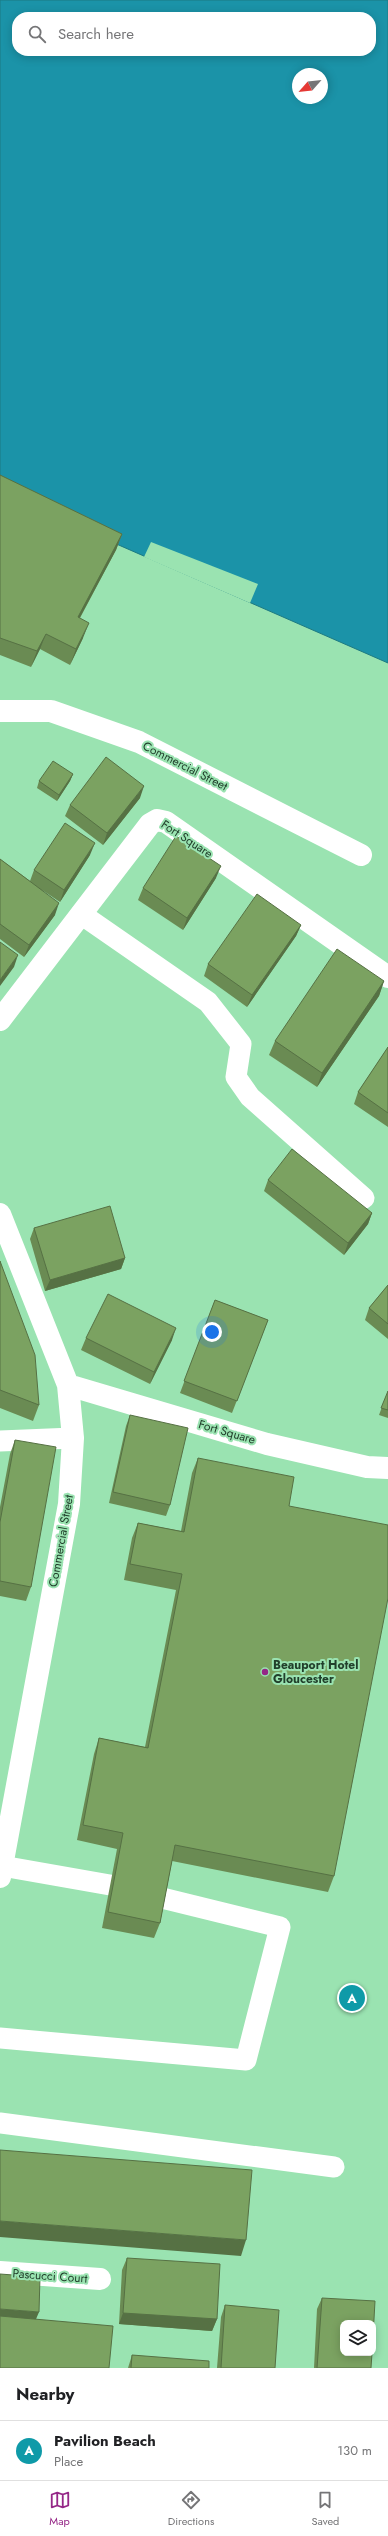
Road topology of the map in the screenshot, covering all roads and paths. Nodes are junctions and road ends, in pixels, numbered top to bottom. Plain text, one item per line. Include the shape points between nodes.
1 (0, 711) edge
2 (361, 855) dead end
3 (82, 914) junction
4 (388, 976) edge
5 (0, 1020) edge
6 (364, 1198) dead end
7 (0, 1214) edge
8 (68, 1385) junction
9 (74, 1438) junction
10 (0, 1441) edge
11 (388, 1468) edge
12 (1, 1871) edge
13 (110, 1886) dead end
14 (162, 1898) edge
15 (0, 2038) edge
16 (0, 2123) edge
17 (334, 2167) dead end
18 (0, 2272) edge
19 (100, 2279) dead end

1 - 2 street, Commercial Street via 51,711 139,742
3 - 4 street, Fort Square via 150,824 161,820
3 - 5 street, Fort Square
3 - 6 lane via 208,1002 241,1044 236,1077 250,1097
7 - 8 street, Commercial Street
8 - 9 street, Commercial Street
8 - 11 street, Fort Square via 267,1444 367,1467
9 - 10 lane
9 - 12 street, Commercial Street via 69,1504
12 - 13 lane
14 - 15 lane via 280,1927 246,2060
16 - 17 lane
18 - 19 street, Pascucci Court

